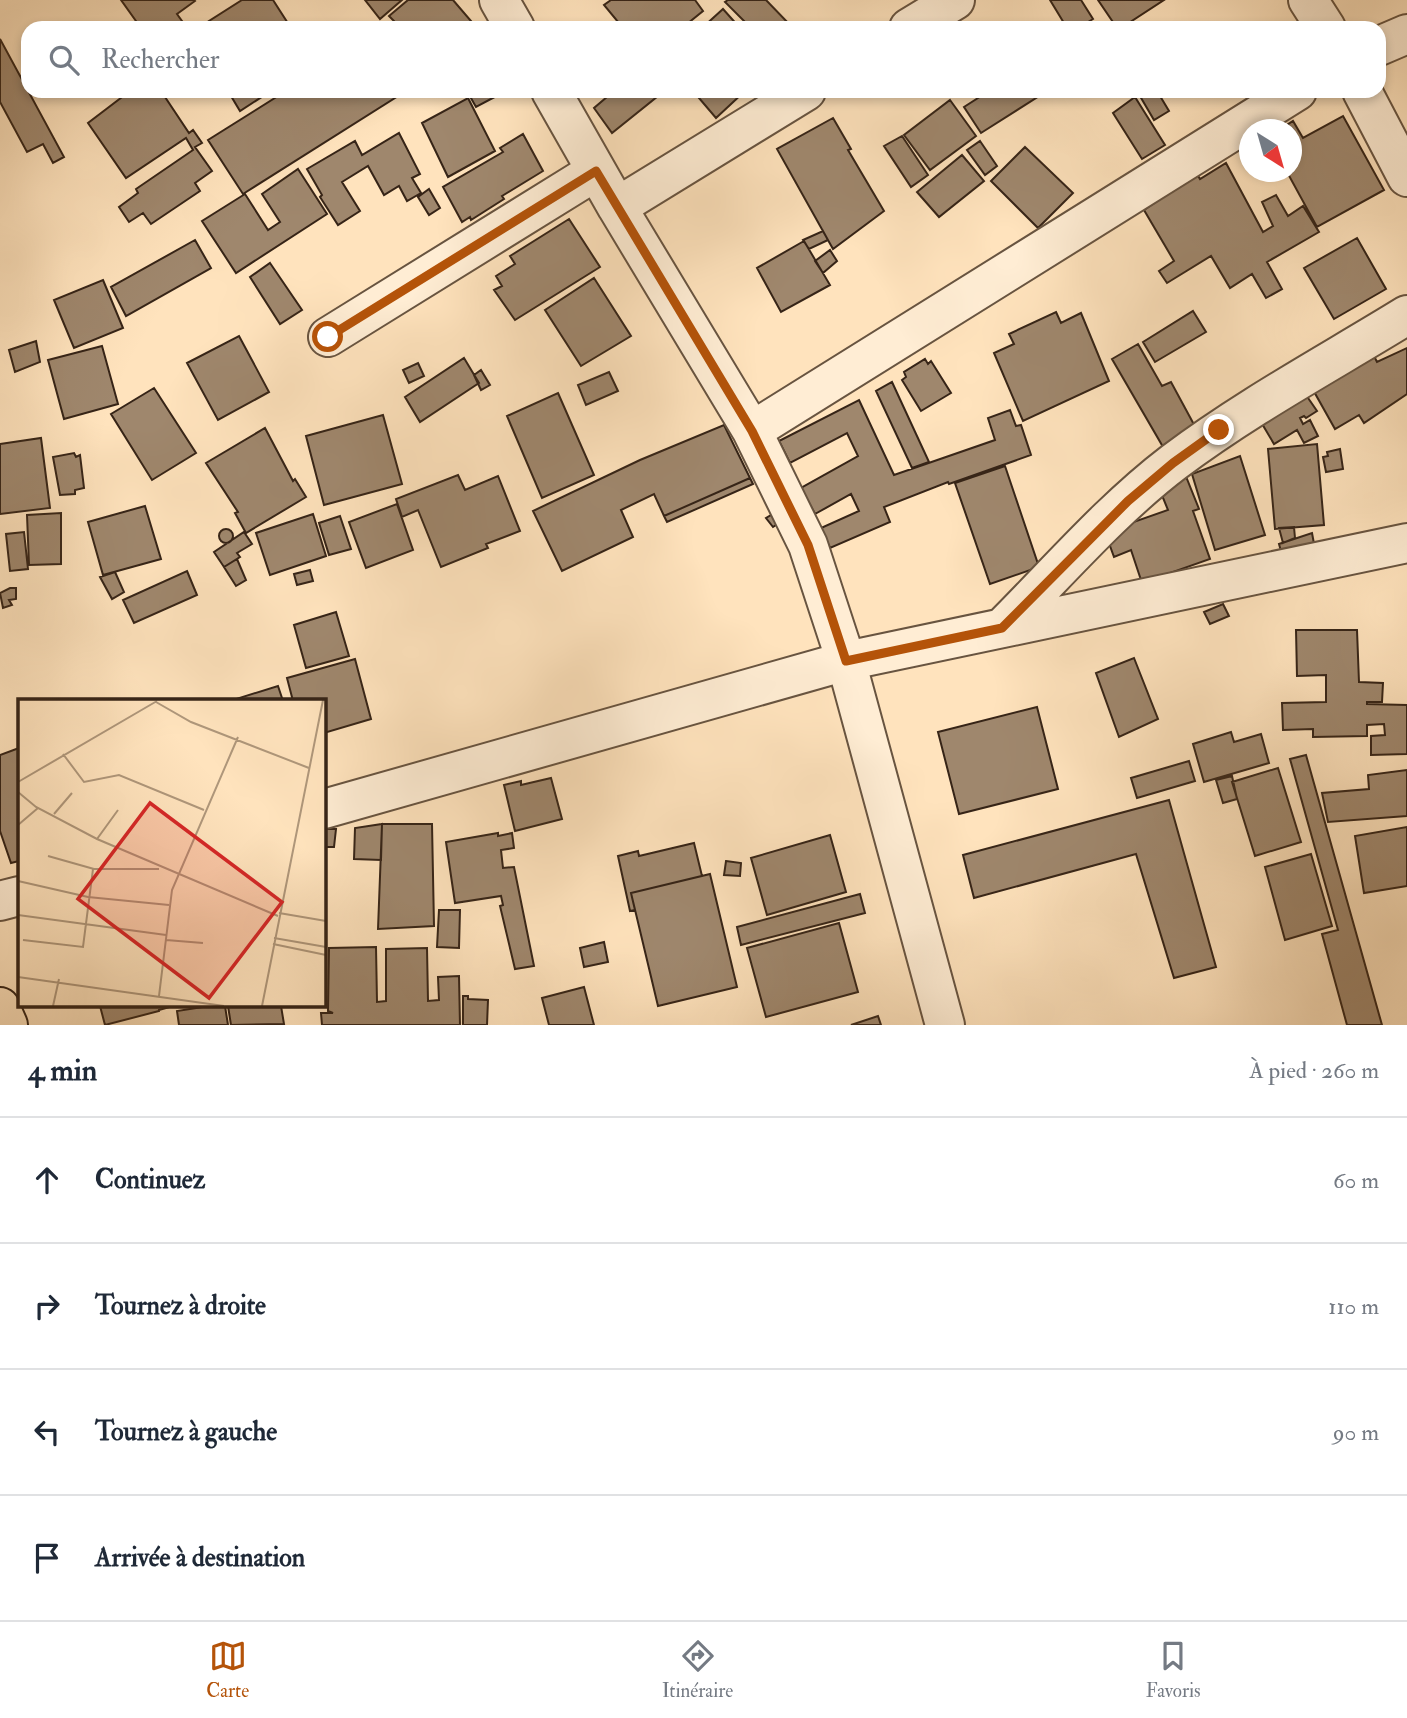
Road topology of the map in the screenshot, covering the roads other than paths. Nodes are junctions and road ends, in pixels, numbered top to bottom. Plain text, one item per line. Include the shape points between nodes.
1 (499, 0) edge
2 (955, 0) edge
3 (1308, 0) edge
4 (511, 21) edge
5 (920, 21) edge
6 (1322, 21) edge
7 (1407, 34) edge
8 (1386, 43) edge
9 (555, 98) edge
10 (795, 98) edge
11 (1286, 98) edge
12 (1366, 98) edge
13 (596, 171) junction
14 (1407, 177) edge
15 (617, 207) junction
16 (1407, 315) edge
17 (328, 337) dead end
18 (752, 431) junction
19 (1407, 543) edge
20 (1002, 628) junction
21 (846, 661) junction
22 (326, 808) edge
23 (18, 896) edge
24 (0, 901) edge
25 (0, 1007) edge
26 (9, 1025) edge
27 (945, 1025) edge

1 - 4 street
2 - 5 street
3 - 6 street
7 - 8 street
9 - 13 street
10 - 15 street
11 - 18 street
12 - 14 street
13 - 15 street
13 - 17 street
15 - 18 street
16 - 20 street via 1173,463 1128,501
18 - 21 street via 808,545
19 - 20 street
20 - 21 street
21 - 22 street
21 - 27 street
23 - 24 street
25 - 26 main road

